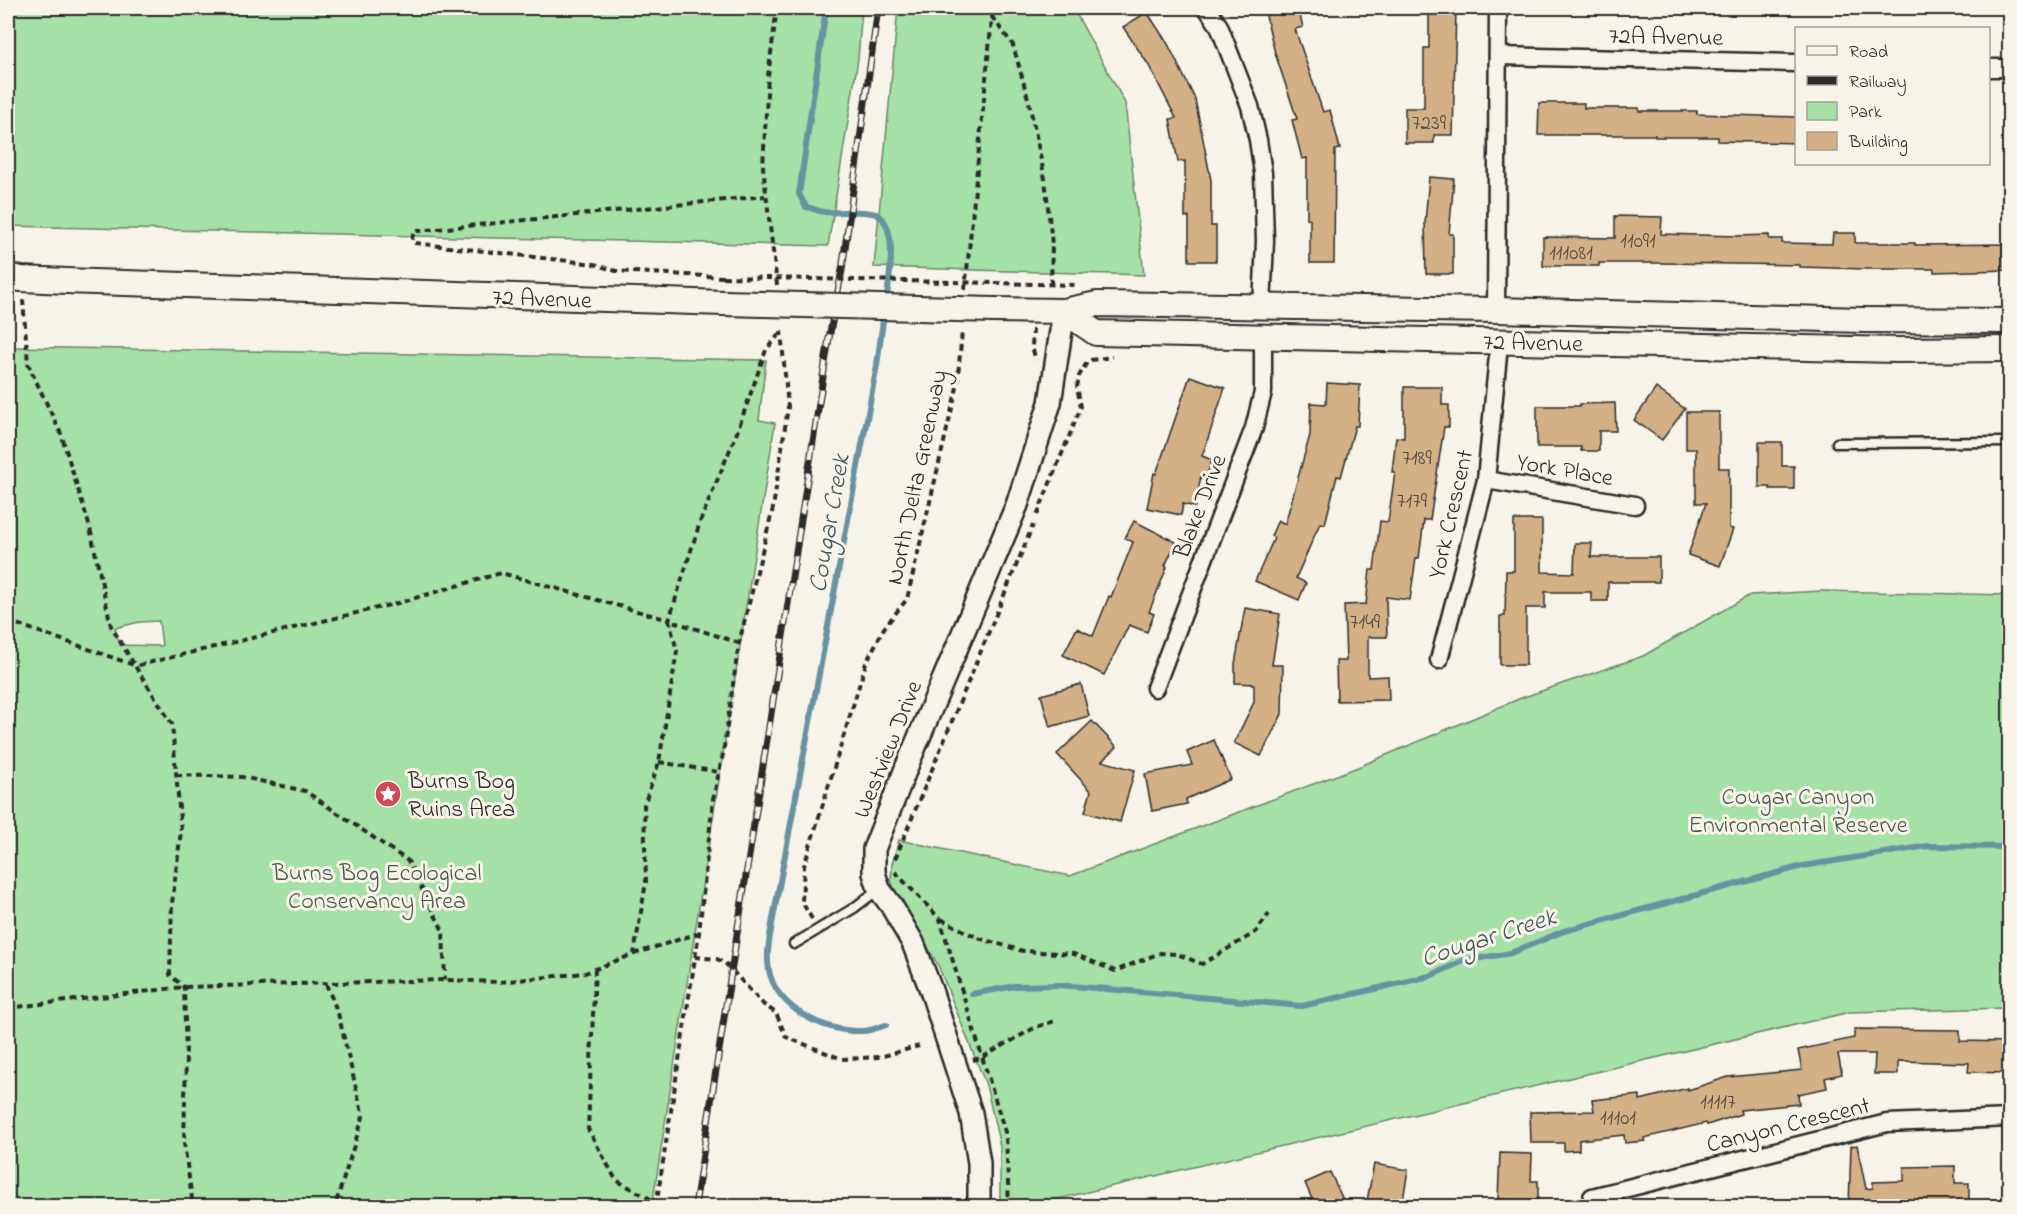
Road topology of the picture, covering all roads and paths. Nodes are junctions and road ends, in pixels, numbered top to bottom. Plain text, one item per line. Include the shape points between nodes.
1 (777, 8) edge
2 (993, 8) edge
3 (1207, 8) edge
4 (1498, 8) edge
5 (992, 17) junction
6 (1498, 56) junction
7 (1795, 63) edge
8 (1990, 68) edge
9 (2010, 68) edge
10 (765, 196) junction
11 (12, 279) edge
12 (1036, 284) dead end
13 (1051, 284) dead end
14 (778, 291) dead end
15 (965, 292) dead end
16 (1262, 307) junction
17 (1496, 310) junction
18 (1064, 311) junction
19 (2010, 321) edge
20 (780, 322) dead end
21 (962, 327) dead end
22 (781, 332) junction
23 (1263, 336) junction
24 (1496, 341) junction
25 (2010, 349) edge
26 (1095, 358) dead end
27 (2010, 442) edge
28 (1837, 443) dead end
29 (1486, 480) junction
30 (1635, 505) dead end
31 (669, 620) junction
32 (8, 621) edge
33 (739, 642) junction
34 (1439, 660) dead end
35 (135, 666) junction
36 (1155, 688) dead end
37 (659, 762) junction
38 (719, 772) junction
39 (176, 775) junction
40 (879, 889) junction
41 (1269, 914) dead end
42 (940, 919) junction
43 (819, 928) junction
44 (699, 933) junction
45 (794, 944) dead end
46 (634, 954) junction
47 (696, 957) junction
48 (595, 969) junction
49 (445, 980) junction
50 (326, 984) junction
51 (184, 987) junction
52 (8, 1008) edge
53 (1058, 1020) dead end
54 (919, 1046) dead end
55 (981, 1058) junction
56 (955, 1063) junction
57 (2010, 1118) edge
58 (656, 1204) edge
59 (208, 1206) edge
60 (335, 1206) edge
61 (979, 1206) edge
62 (1010, 1206) edge
63 (1595, 1206) edge

1 - 10 path via 768,76
2 - 5 path
3 - 16 street via 1250,106 1258,140 1265,241
4 - 6 street
5 - 13 path via 1013,45 1046,179
5 - 15 path
6 - 7 street, 72A Avenue
6 - 17 street
8 - 9 street
10 - 12 path, bridge via 417,231 412,233 412,240 594,264 616,271
10 - 14 path
11 - 18 main road, 72 Avenue, bridge via 494,297
11 - 35 path via 28,364 61,434 90,528 111,626
16 - 17 main road, 72 Avenue
16 - 18 main road, 72 Avenue via 1097,304
17 - 19 main road, 72 Avenue
18 - 23 main road, 72 Avenue via 1096,333
18 - 40 street, Westview Drive via 1050,403 1017,505 874,849
20 - 22 path
21 - 43 path, North Delta Greenway via 957,387 907,599 884,628 866,663 804,866 802,902
22 - 31 path via 766,350 700,522
22 - 33 path via 788,407 772,508
23 - 24 main road, 72 Avenue
23 - 36 street, Blake Drive via 1263,392 1254,428
24 - 25 main road, 72 Avenue
24 - 29 street, York Crescent
26 - 42 path via 1079,376 1081,407 895,859 894,870
27 - 28 lane
29 - 30 street, York Place
29 - 34 street, York Crescent
31 - 33 path
31 - 35 path via 501,573 398,603
31 - 37 path via 677,651
32 - 35 path
33 - 38 path
35 - 39 path via 172,724
37 - 38 path
37 - 46 path via 644,805 646,882
38 - 44 path
39 - 49 path via 242,777 305,791 408,861 443,931
39 - 51 path via 181,831 172,903 170,975
40 - 43 lane
40 - 56 street, Westview Drive via 913,943
41 - 42 path via 1256,932 1202,964 1177,954 1160,953 1115,970 1074,954 1023,951 978,938
42 - 55 path
43 - 45 lane
44 - 46 path
44 - 47 path
46 - 48 path
47 - 54 path via 725,963 776,1013 786,1037 842,1059 880,1057
47 - 58 path
48 - 49 path via 499,982
48 - 58 path via 588,1129 616,1180
49 - 50 path
50 - 51 path
50 - 60 path via 338,1013 363,1117
51 - 52 path
51 - 59 path via 184,1143 193,1206
53 - 55 path via 1036,1027
55 - 56 path
55 - 62 path via 1006,1135
56 - 61 street, Westview Drive via 972,1113 979,1163
57 - 63 street, Canyon Crescent via 1887,1123 1592,1197

